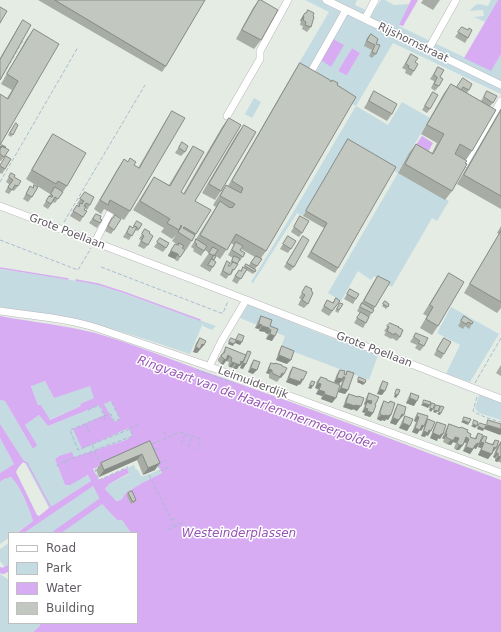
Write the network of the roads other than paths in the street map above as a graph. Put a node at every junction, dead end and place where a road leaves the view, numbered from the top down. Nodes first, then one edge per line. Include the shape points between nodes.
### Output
1 (288, 0) edge
2 (326, 0) edge
3 (375, 0) edge
4 (456, 0) edge
5 (346, 10) junction
6 (365, 19) junction
7 (428, 50) junction
8 (312, 70) edge
9 (501, 85) edge
10 (501, 101) edge
11 (227, 116) dead end
12 (453, 161) edge
13 (0, 206) edge
14 (110, 213) dead end
15 (94, 242) junction
16 (246, 300) junction
17 (0, 311) edge
18 (209, 367) junction
19 (501, 399) edge
20 (501, 473) edge

1 - 11 street via 260,51 260,58
2 - 5 street, Rijshornstraat
3 - 6 street
4 - 7 street
5 - 6 street, Rijshornstraat
5 - 8 street
6 - 7 street, Rijshornstraat
7 - 9 street, Rijshornstraat
10 - 12 street via 465,164 459,165
13 - 15 street, Grote Poellaan
14 - 15 street
15 - 16 street, Grote Poellaan
16 - 18 street
16 - 19 street, Grote Poellaan
17 - 18 street, Leimuiderdijk via 86,324
18 - 20 street, Leimuiderdijk

